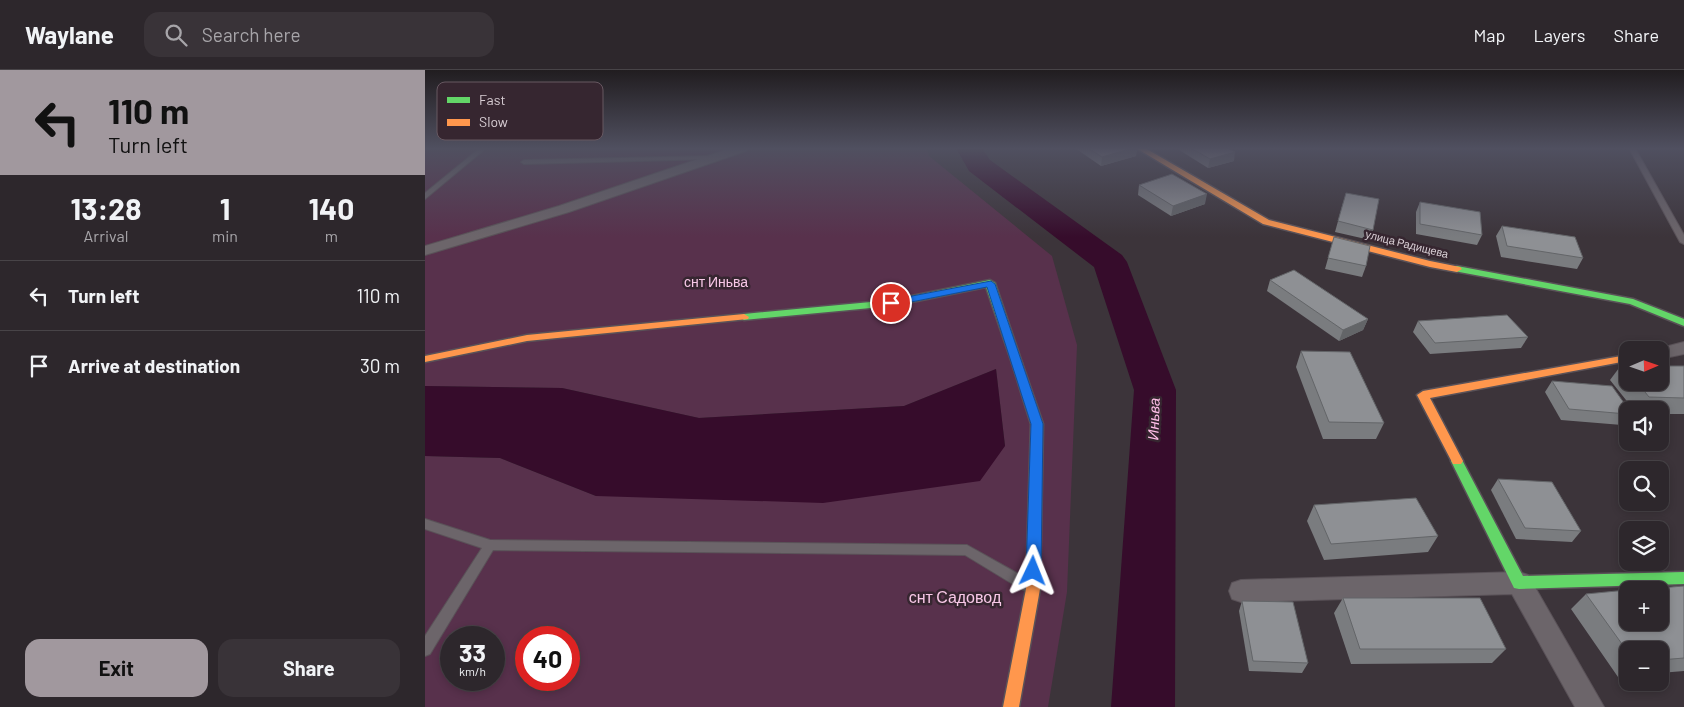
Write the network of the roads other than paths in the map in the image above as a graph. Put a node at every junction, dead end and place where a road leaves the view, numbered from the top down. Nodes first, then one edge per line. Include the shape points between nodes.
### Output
1 (448, 178) edge
2 (655, 178) edge
3 (1191, 178) edge
4 (1648, 178) edge
5 (425, 197) edge
6 (1684, 242) edge
7 (425, 251) edge
8 (1684, 322) edge
9 (1684, 348) edge
10 (1669, 350) edge
11 (425, 359) edge
12 (1619, 359) edge
13 (425, 524) edge
14 (490, 545) junction
15 (1684, 578) edge
16 (1519, 583) junction
17 (1033, 589) junction
18 (1241, 591) dead end
19 (425, 649) edge
20 (1011, 707) edge
21 (1590, 707) edge

1 - 5 lane
2 - 7 street via 564,210
3 - 8 street, улица Радищева via 1266,222 1430,264 1633,302
4 - 6 lane
9 - 10 street
11 - 17 street via 527,338 891,303 991,284 1037,424
12 - 16 street via 1423,395
13 - 14 lane
14 - 17 lane via 967,550
14 - 19 lane
15 - 16 street
16 - 18 street
16 - 21 street
17 - 20 street

